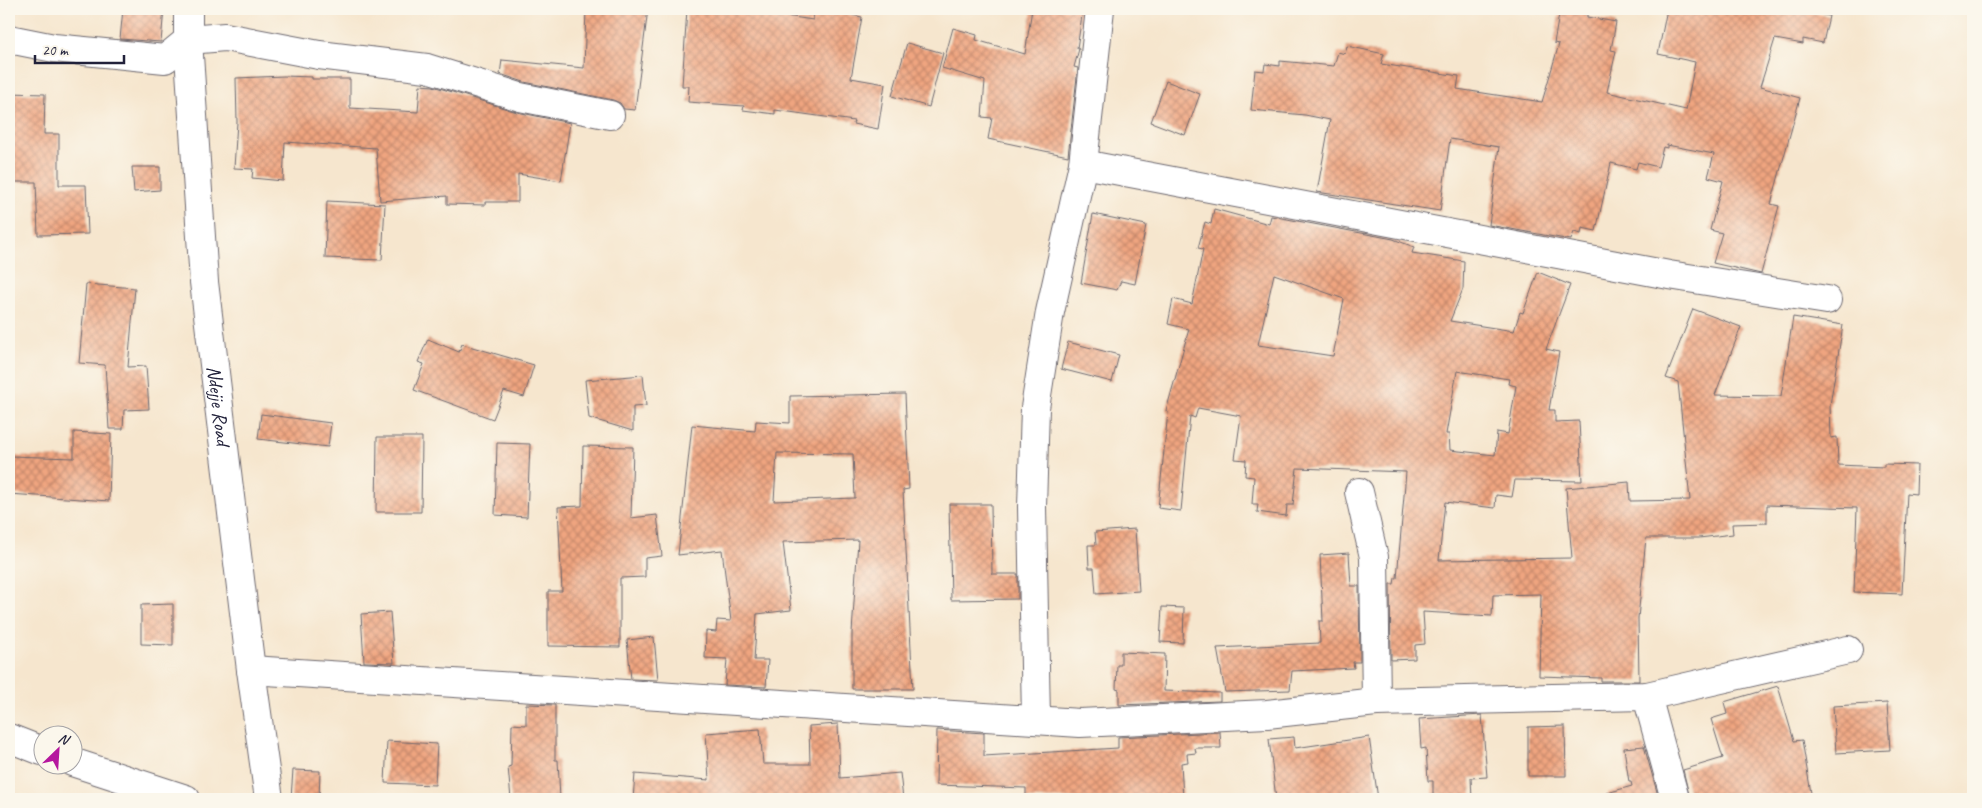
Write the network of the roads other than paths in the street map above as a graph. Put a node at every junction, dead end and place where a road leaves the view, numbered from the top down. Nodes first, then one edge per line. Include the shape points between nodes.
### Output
1 (188, 9) edge
2 (1100, 9) edge
3 (9, 39) edge
4 (188, 40) junction
5 (610, 115) dead end
6 (1083, 164) junction
7 (1827, 300) dead end
8 (1359, 492) dead end
9 (1848, 650) dead end
10 (251, 670) junction
11 (1647, 696) junction
12 (1376, 702) junction
13 (1036, 720) junction
14 (9, 738) edge
15 (32, 747) edge
16 (82, 765) edge
17 (186, 799) edge
18 (269, 799) edge
19 (1675, 799) edge

1 - 4 street, Ndejje Road
2 - 6 street
3 - 4 street via 54,48 165,59
4 - 5 street via 225,36 319,55 427,68 520,98
4 - 10 street, Ndejje Road via 204,282
6 - 7 street via 1669,275
6 - 13 street via 1050,312 1035,408 1032,507
8 - 12 street via 1374,557
9 - 11 street
10 - 13 street
10 - 18 street, Ndejje Road
11 - 12 street
11 - 19 street
12 - 13 street via 1267,714 1080,723
14 - 15 street
16 - 17 street

